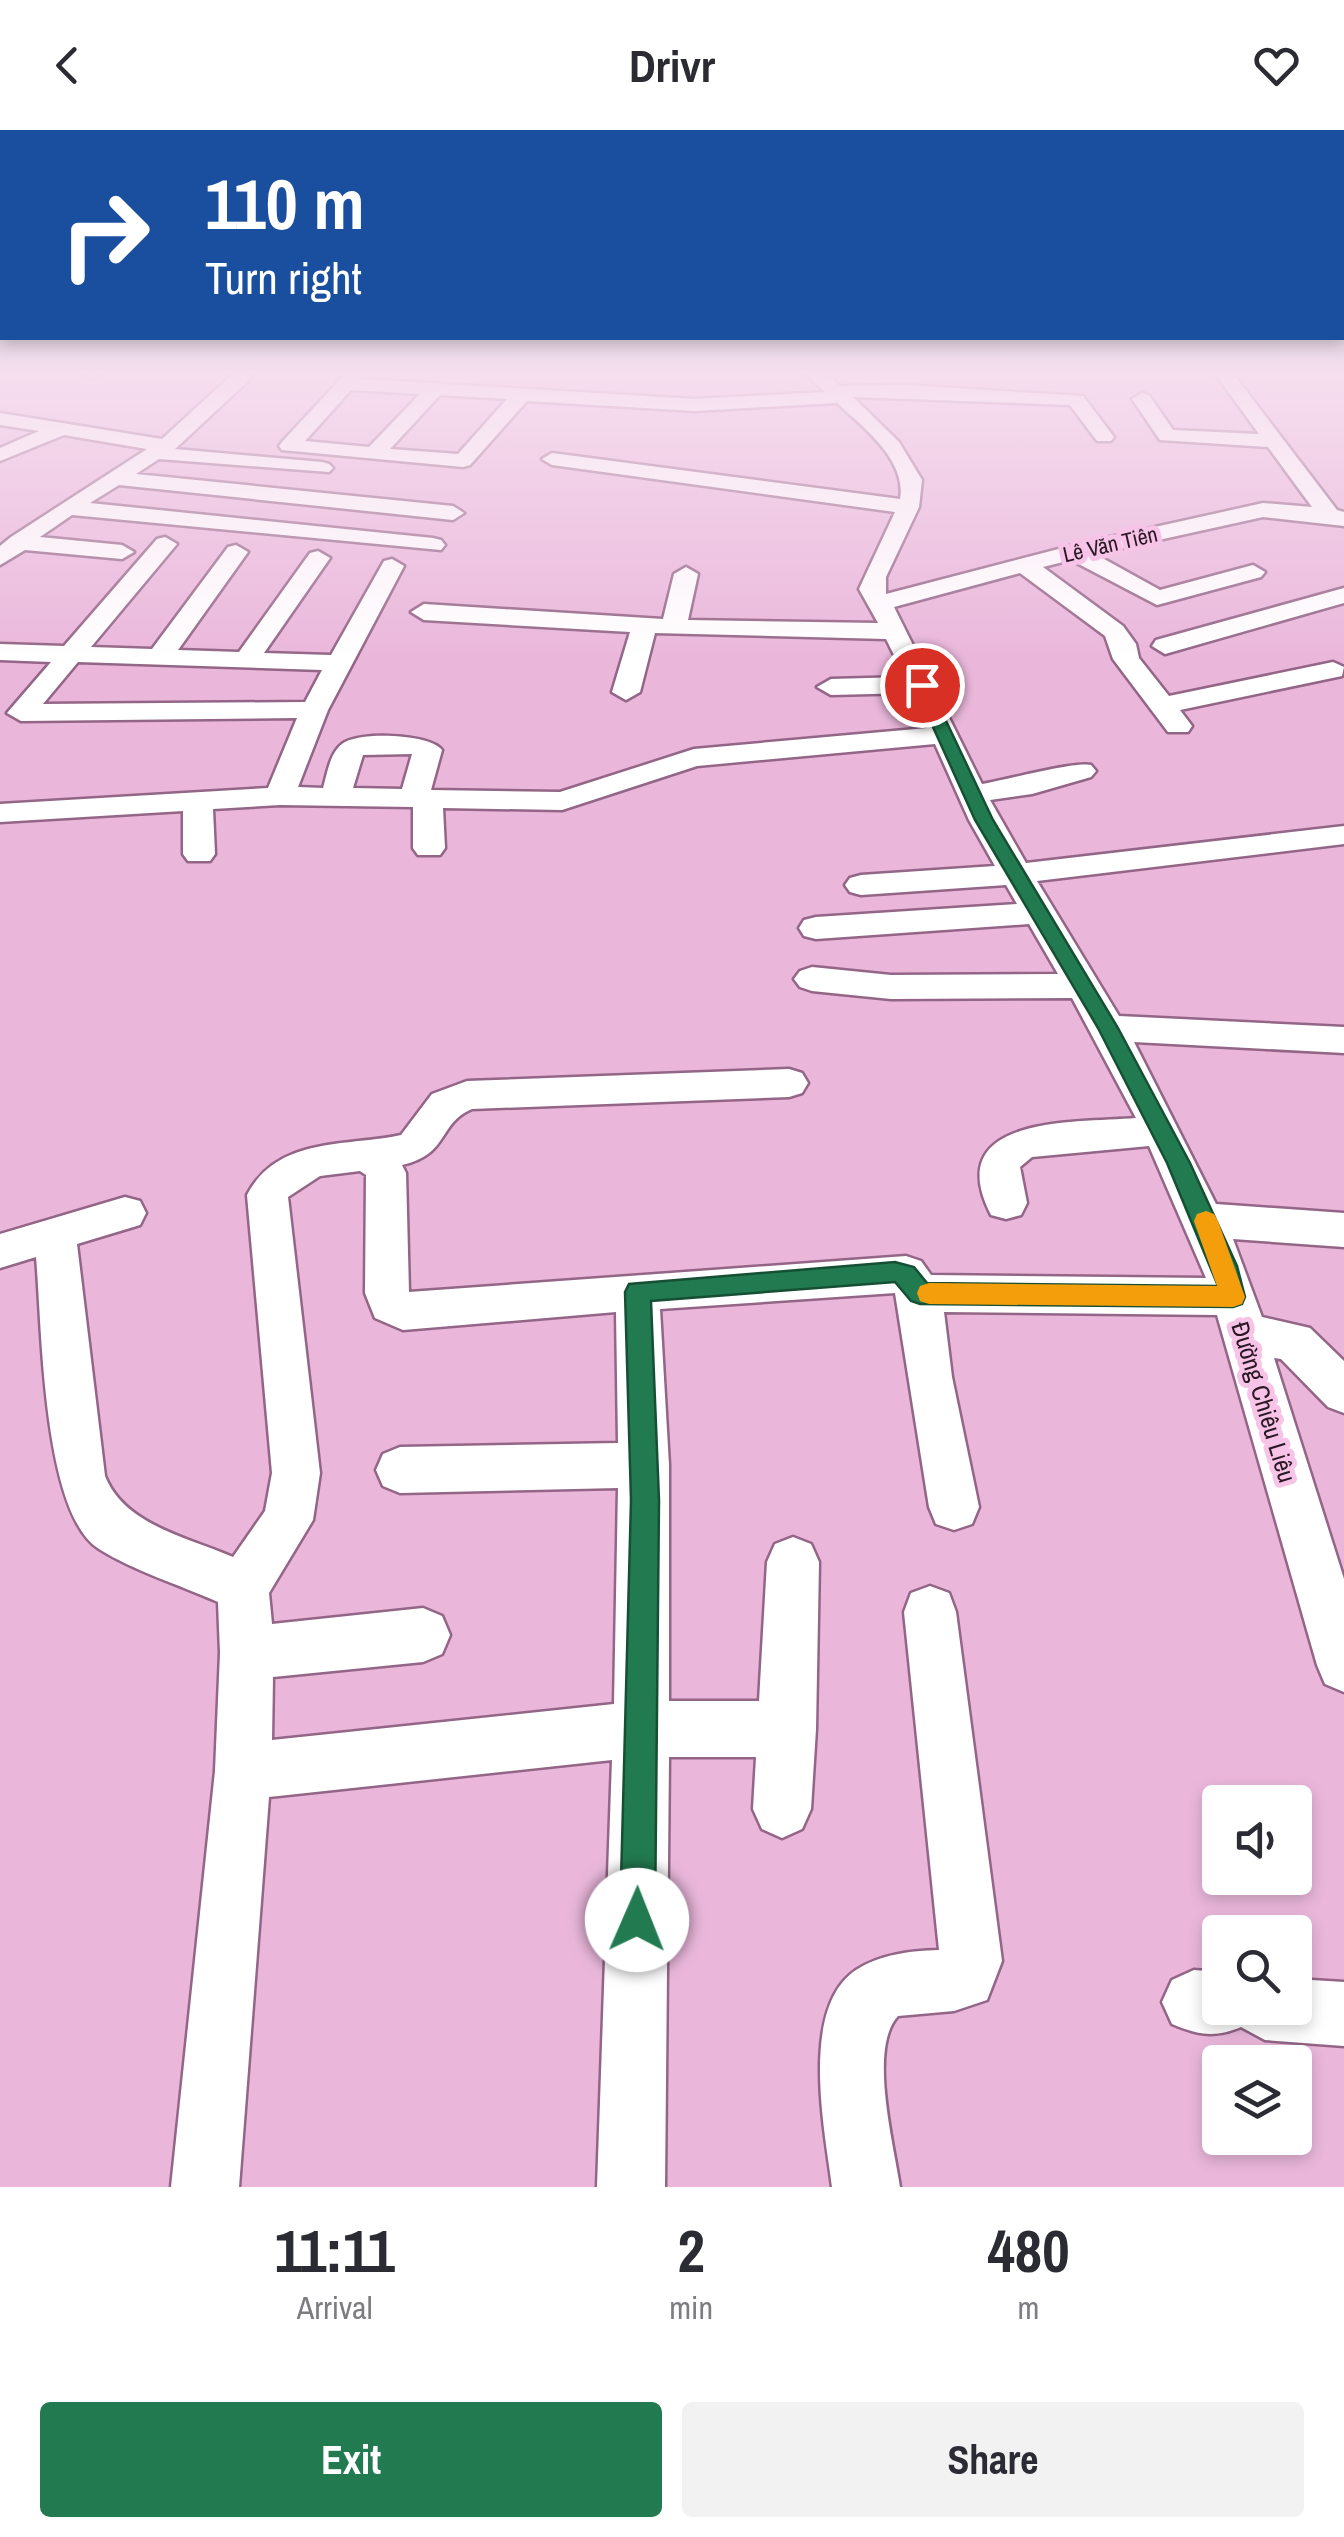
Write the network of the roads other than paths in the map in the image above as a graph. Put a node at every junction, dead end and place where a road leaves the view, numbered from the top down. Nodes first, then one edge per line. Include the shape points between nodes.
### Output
1 (133, 467) edge
2 (325, 467) edge
3 (619, 467) edge
4 (905, 467) edge
5 (1293, 467) edge
6 (115, 478) junction
7 (479, 483) dead end
8 (907, 506) junction
9 (70, 508) junction
10 (453, 513) dead end
11 (1339, 517) edge
12 (16, 531) junction
13 (165, 544) dead end
14 (433, 546) dead end
15 (122, 552) dead end
16 (236, 552) dead end
17 (1074, 552) junction
18 (0, 558) edge
19 (318, 558) dead end
20 (1024, 565) junction
21 (392, 566) dead end
22 (1254, 572) dead end
23 (686, 574) dead end
24 (1344, 594) edge
25 (424, 612) dead end
26 (887, 617) junction
27 (644, 626) junction
28 (674, 627) junction
29 (1166, 646) dead end
30 (0, 652) edge
31 (69, 656) junction
32 (160, 656) junction
33 (246, 660) junction
34 (339, 663) junction
35 (1333, 670) dead end
36 (922, 685) junction
37 (831, 687) dead end
38 (626, 692) dead end
39 (314, 710) junction
40 (945, 735) junction
41 (1081, 772) dead end
42 (972, 794) junction
43 (280, 796) junction
44 (334, 797) junction
45 (421, 798) junction
46 (198, 800) junction
47 (0, 813) edge
48 (1344, 835) edge
49 (429, 848) dead end
50 (199, 854) dead end
51 (1016, 874) junction
52 (861, 886) dead end
53 (1040, 913) junction
54 (816, 928) dead end
55 (812, 980) dead end
56 (1084, 986) junction
57 (1108, 1028) junction
58 (1344, 1040) edge
59 (789, 1082) dead end
60 (1162, 1130) junction
61 (374, 1156) junction
62 (1006, 1203) dead end
63 (125, 1213) dead end
64 (1206, 1220) junction
65 (1344, 1230) edge
66 (55, 1234) junction
67 (0, 1252) edge
68 (638, 1292) junction
69 (920, 1293) junction
70 (1238, 1315) junction
71 (1344, 1392) edge
72 (645, 1465) junction
73 (400, 1470) dead end
74 (954, 1506) dead end
75 (793, 1562) dead end
76 (243, 1587) junction
77 (930, 1612) dead end
78 (424, 1635) dead end
79 (247, 1653) junction
80 (1344, 1666) edge
81 (642, 1729) junction
82 (788, 1729) junction
83 (244, 1771) junction
84 (782, 1809) dead end
85 (1312, 2012) edge
86 (1344, 2014) edge
87 (205, 2187) edge
88 (631, 2187) edge
89 (866, 2187) edge

1 - 6 street
2 - 7 street
3 - 8 street
4 - 8 street via 914,482
5 - 11 street
6 - 9 street
6 - 10 street
8 - 26 street via 871,589
9 - 12 street
9 - 14 street
11 - 17 street, Lê Văn Tiên via 1263,510
12 - 15 street
12 - 18 street
13 - 31 street
16 - 32 street
17 - 20 street, Lê Văn Tiên
17 - 22 street via 1157,598
19 - 33 street
20 - 26 street, Lê Văn Tiên
20 - 35 street via 1114,630 1126,658 1171,716
21 - 34 street
23 - 28 street
24 - 29 street
25 - 27 street, Lê Văn Tiên
26 - 28 street, Lê Văn Tiên
26 - 36 street, Đường Chiêu Liêu
27 - 28 street, Lê Văn Tiên
27 - 38 street
30 - 31 street
31 - 32 street
31 - 39 street via 21,713
32 - 33 street
33 - 34 street
34 - 39 street
36 - 37 street
36 - 40 street, Đường Chiêu Liêu
39 - 43 street
40 - 42 street, Đường Chiêu Liêu
40 - 45 street via 694,758 562,801
41 - 42 street
42 - 51 street, Đường Chiêu Liêu
43 - 44 street
43 - 46 street
44 - 45 street
44 - 45 street via 355,747 412,744 428,750
45 - 49 street
46 - 47 street
46 - 50 street
48 - 51 street
51 - 52 street
51 - 53 street, Đường Chiêu Liêu
53 - 54 street
53 - 56 street, Đường Chiêu Liêu
55 - 56 street
56 - 57 street, Đường Chiêu Liêu
57 - 58 street
57 - 60 street, Đường Chiêu Liêu
59 - 61 street via 468,1095 446,1104 414,1147
60 - 62 street via 1024,1143 1006,1152 999,1165
60 - 64 street, Đường Chiêu Liêu
61 - 68 street via 386,1173 391,1305 403,1311
61 - 76 street via 285,1172 267,1195 296,1473 288,1520
63 - 66 street
64 - 65 street
64 - 70 street, Đường Chiêu Liêu
66 - 67 street
66 - 76 street via 82,1476 93,1509 114,1532
68 - 69 street via 895,1272 906,1274
68 - 72 street
69 - 70 street
69 - 74 street via 928,1377
70 - 71 street via 1294,1342
70 - 80 street, Đường Chiêu Liêu
72 - 73 street
72 - 81 street
75 - 82 street
76 - 79 street
77 - 89 street via 971,1961 964,1978 905,1982 873,1994 859,2016 851,2048
78 - 79 street
79 - 83 street
81 - 82 street
81 - 83 street
81 - 88 street
82 - 84 street
83 - 87 street
85 - 86 street

